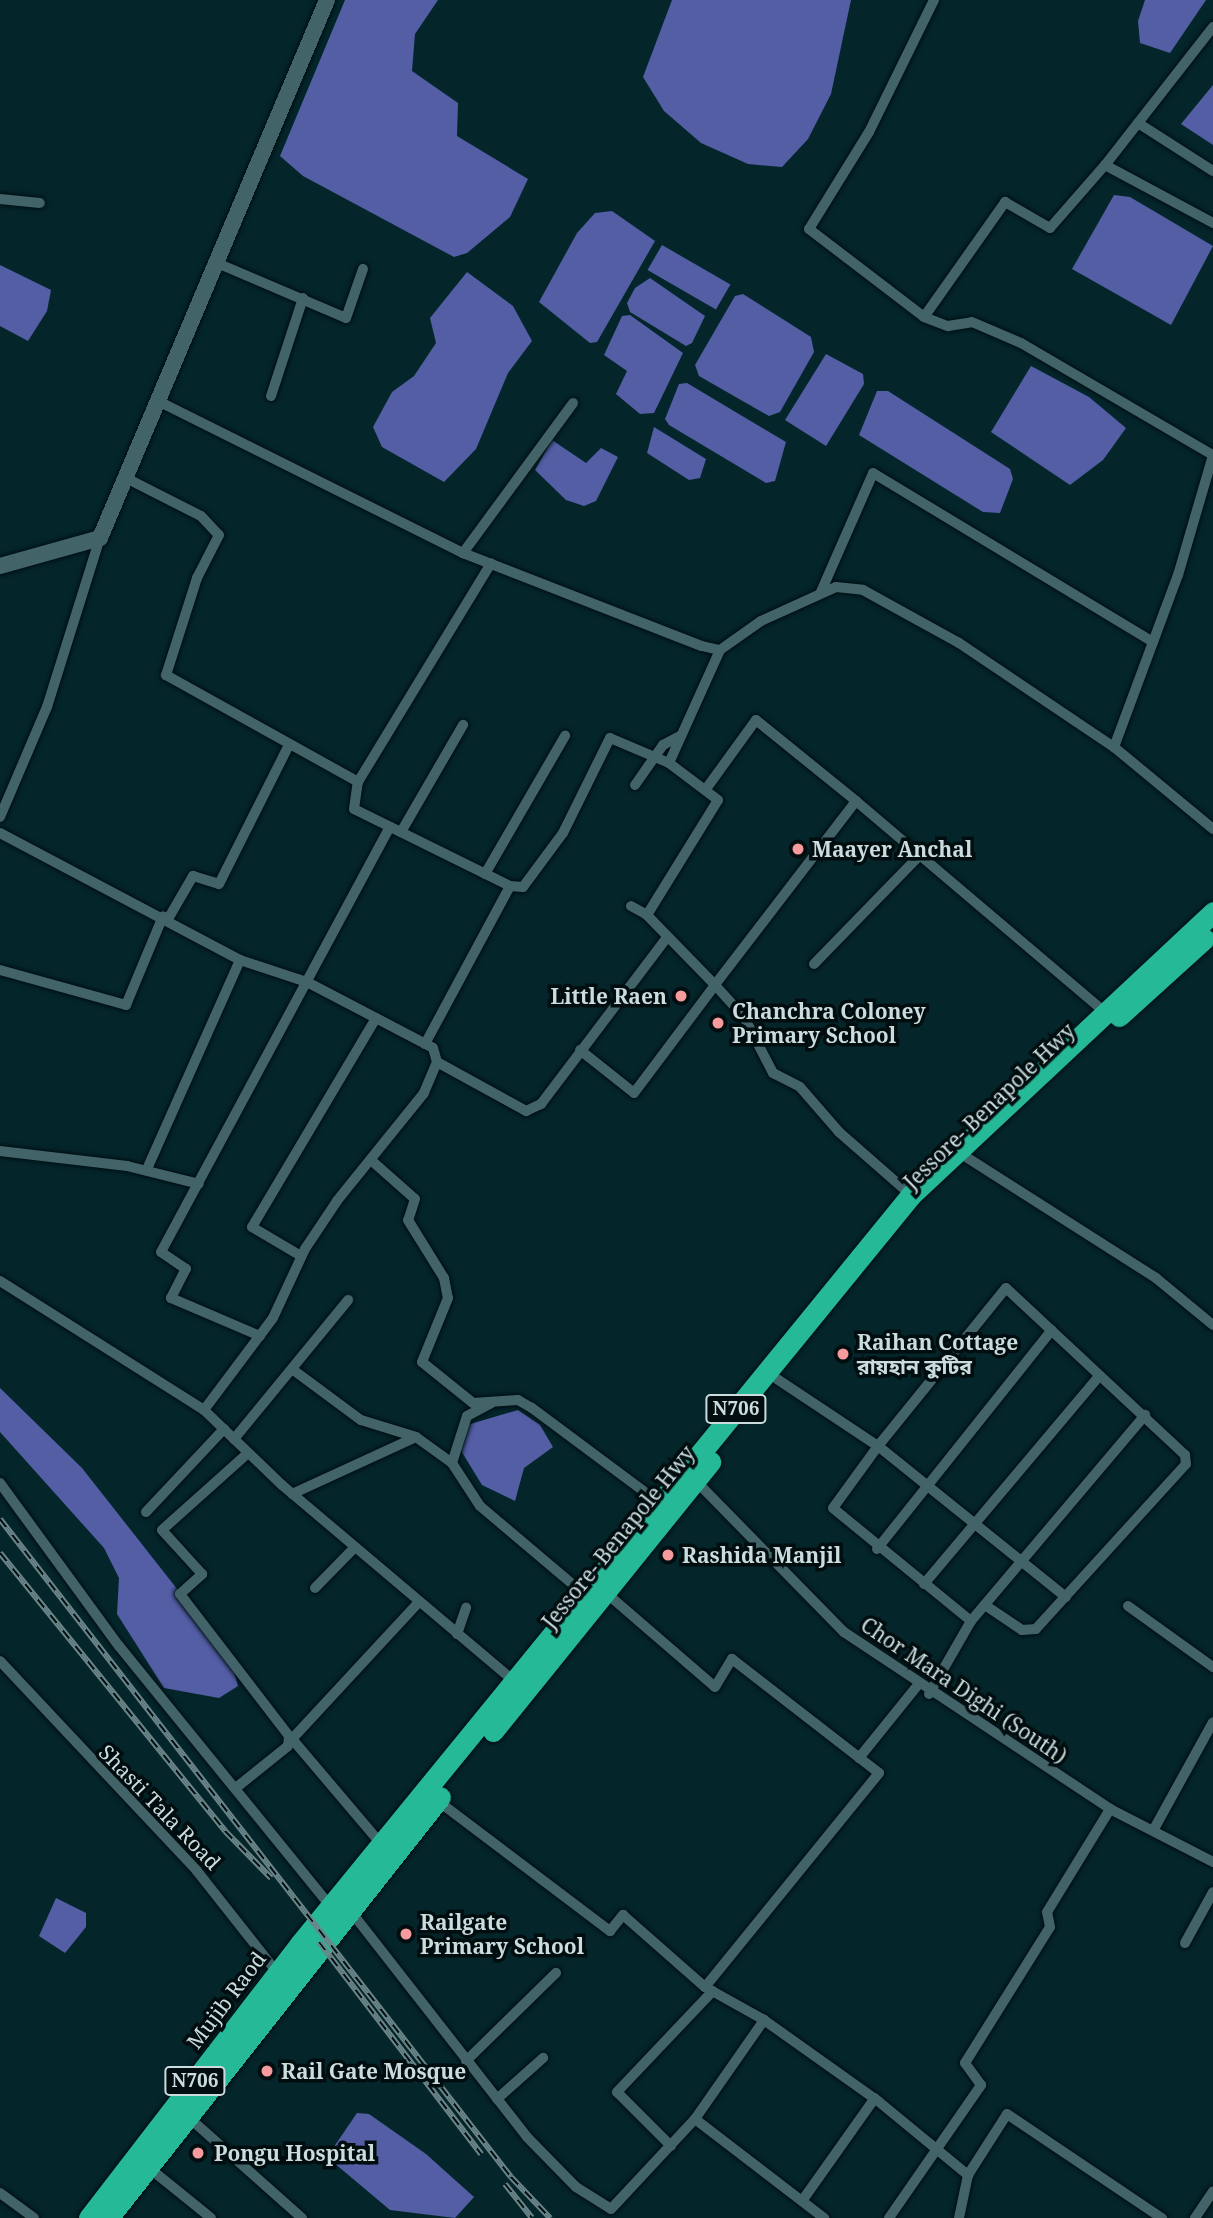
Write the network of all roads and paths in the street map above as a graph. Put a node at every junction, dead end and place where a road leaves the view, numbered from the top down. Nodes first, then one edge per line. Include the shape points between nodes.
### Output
1 (327, 0) edge
2 (934, 0) edge
3 (1213, 27) edge
4 (1138, 124) junction
5 (1105, 165) junction
6 (1213, 171) edge
7 (0, 200) edge
8 (40, 203) dead end
9 (1213, 223) edge
10 (217, 263) junction
11 (363, 269) dead end
12 (303, 298) junction
13 (924, 317) junction
14 (271, 396) dead end
15 (160, 402) junction
16 (573, 403) dead end
17 (1213, 455) edge
18 (126, 478) junction
19 (100, 538) junction
20 (463, 552) junction
21 (491, 563) junction
22 (0, 566) edge
23 (820, 594) junction
24 (1153, 642) junction
25 (720, 650) junction
26 (463, 725) dead end
27 (682, 735) junction
28 (565, 736) dead end
29 (289, 745) junction
30 (1114, 747) junction
31 (669, 763) junction
32 (358, 782) junction
33 (635, 785) dead end
34 (706, 789) junction
35 (856, 801) junction
36 (0, 817) edge
37 (390, 827) junction
38 (1213, 829) edge
39 (401, 832) junction
40 (0, 833) edge
41 (920, 855) junction
42 (485, 874) junction
43 (510, 886) junction
44 (631, 906) dead end
45 (1213, 912) edge
46 (647, 915) junction
47 (166, 917) junction
48 (1213, 930) edge
49 (665, 940) junction
50 (240, 960) junction
51 (814, 964) dead end
52 (0, 970) edge
53 (307, 982) junction
54 (715, 985) junction
55 (1104, 1011) junction
56 (376, 1018) junction
57 (425, 1044) junction
58 (580, 1050) junction
59 (437, 1062) junction
60 (0, 1151) edge
61 (966, 1157) junction
62 (372, 1161) junction
63 (147, 1169) junction
64 (199, 1184) junction
65 (911, 1195) junction
66 (301, 1256) junction
67 (0, 1281) edge
68 (348, 1300) dead end
69 (1213, 1325) edge
70 (1052, 1330) junction
71 (260, 1336) junction
72 (292, 1369) junction
73 (1098, 1376) junction
74 (778, 1379) junction
75 (492, 1402) junction
76 (204, 1410) junction
77 (1145, 1415) junction
78 (224, 1429) junction
79 (416, 1437) junction
80 (234, 1439) junction
81 (878, 1446) junction
82 (248, 1452) junction
83 (452, 1463) junction
84 (695, 1480) junction
85 (0, 1483) edge
86 (928, 1485) junction
87 (292, 1494) junction
88 (658, 1502) junction
89 (146, 1512) dead end
90 (973, 1523) junction
91 (355, 1547) junction
92 (877, 1549) junction
93 (1023, 1562) junction
94 (924, 1584) junction
95 (315, 1588) dead end
96 (594, 1593) junction
97 (1066, 1597) junction
98 (419, 1602) junction
99 (985, 1605) junction
100 (1128, 1606) dead end
101 (466, 1608) dead end
102 (971, 1621) junction
103 (457, 1634) junction
104 (0, 1661) edge
105 (1213, 1667) edge
106 (519, 1686) junction
107 (917, 1686) junction
108 (929, 1694) junction
109 (1213, 1722) edge
110 (859, 1758) junction
111 (237, 1787) junction
112 (432, 1796) junction
113 (1110, 1809) junction
114 (1154, 1829) junction
115 (387, 1850) junction
116 (1213, 1862) edge
117 (1213, 1892) edge
118 (340, 1908) junction
119 (1185, 1943) dead end
120 (300, 1944) joint
121 (556, 1973) dead end
122 (282, 1979) junction
123 (709, 1989) junction
124 (764, 2020) junction
125 (543, 2057) dead end
126 (466, 2062) junction
127 (875, 2098) junction
128 (497, 2099) junction
129 (182, 2111) junction
130 (695, 2119) junction
131 (671, 2146) junction
132 (937, 2150) junction
133 (148, 2167) junction
134 (968, 2175) junction
135 (1213, 2191) edge
136 (0, 2193) edge
137 (802, 2201) junction
138 (34, 2218) edge
139 (89, 2218) edge
140 (108, 2218) edge
141 (211, 2218) edge
142 (302, 2218) edge
143 (824, 2218) edge
144 (889, 2218) edge
145 (959, 2218) edge
146 (1162, 2218) edge
147 (1195, 2218) edge

1 - 10 street
2 - 13 street via 869,132 809,229
3 - 4 street
4 - 5 street
4 - 6 street
5 - 9 street
5 - 13 street via 1050,228 1005,202
7 - 8 street
10 - 12 street
10 - 15 street
11 - 12 street via 346,318
12 - 14 street
13 - 17 street via 948,326 972,322 1021,343
15 - 18 street
15 - 20 street
16 - 20 street
17 - 24 street
18 - 19 street
18 - 29 street via 201,516 219,535 197,578 166,675
19 - 22 street
19 - 36 street via 47,707
20 - 21 street
21 - 25 street
21 - 32 street
23 - 24 street via 873,473
23 - 25 street via 761,621
23 - 30 street via 836,587 863,590 959,643
24 - 30 street
25 - 27 street
26 - 39 street
27 - 31 street
27 - 33 street via 663,745
28 - 42 street
29 - 32 street
29 - 47 street via 219,884 193,876
30 - 38 street
31 - 34 street
31 - 43 street via 610,738 563,832 523,887
32 - 37 street via 354,809
34 - 35 street via 756,720
34 - 46 street via 718,800
35 - 41 street
35 - 54 street
37 - 39 street
37 - 53 street
39 - 42 street
40 - 47 street
41 - 51 street
41 - 55 street
42 - 43 street
43 - 57 street
44 - 46 street
45 - 55 highway, Jessore- Benapole Hwy / N706
46 - 49 street
47 - 50 street
47 - 52 street via 126,1005
48 - 61 highway, Jessore- Benapole Hwy / N706
49 - 54 street
49 - 58 street
50 - 53 street
50 - 63 street
53 - 56 street
53 - 64 street
54 - 58 street via 634,1093
54 - 65 street via 744,1017 773,1073 800,1087 839,1132
55 - 65 highway, Jessore- Benapole Hwy / N706
56 - 57 street
56 - 66 street via 252,1227
57 - 59 street
58 - 59 street via 541,1104 526,1111
59 - 62 street via 424,1093
60 - 63 street
61 - 69 street via 1156,1278
61 - 74 highway, Jessore- Benapole Hwy / N706
62 - 66 street
62 - 75 street via 415,1199 408,1220 444,1278 448,1298 422,1362 456,1394 473,1403
63 - 64 street
64 - 71 street via 161,1252 186,1269 171,1298
65 - 88 highway, Jessore- Benapole Hwy / N706
66 - 71 street
67 - 76 street
68 - 72 street
70 - 73 street
70 - 81 street via 1006,1289
70 - 86 street
71 - 76 street
72 - 79 street via 361,1420
72 - 80 street
73 - 77 street
73 - 90 street
74 - 81 street
74 - 84 highway, Jessore- Benapole Hwy / N706
75 - 83 street via 467,1416
75 - 88 street via 519,1400
76 - 78 street
77 - 93 street
77 - 97 street via 1188,1460
78 - 80 street
78 - 89 street
79 - 83 street
79 - 87 street
80 - 82 street
81 - 86 street
81 - 92 street via 833,1508
82 - 87 street
82 - 111 street via 162,1530 202,1574 180,1594 289,1736 288,1746
83 - 96 street via 480,1506
84 - 96 highway, Jessore- Benapole Hwy / N706
84 - 107 street, Chor Mara Dighi (South) via 844,1632
85 - 111 street via 118,1646
86 - 90 street
86 - 92 street
87 - 91 street
88 - 96 highway, Jessore- Benapole Hwy / N706
90 - 93 street
90 - 94 street
91 - 95 street
91 - 98 street
92 - 94 street
93 - 97 street
93 - 99 street
94 - 102 street
96 - 106 highway, Jessore- Benapole Hwy / N706
96 - 110 street via 715,1687 732,1660
97 - 99 street via 1030,1632
98 - 103 street
98 - 115 street via 292,1739
99 - 102 street
100 - 105 street
101 - 103 street
102 - 108 street
103 - 106 street
104 - 122 street, Shasti Tala Road via 197,1871
106 - 112 highway, Jessore- Benapole Hwy / N706
107 - 108 street, Chor Mara Dighi (South)
107 - 110 street
108 - 113 street, Chor Mara Dighi (South)
109 - 114 street
110 - 123 street via 879,1773
111 - 118 street
112 - 115 highway, Jessore- Benapole Hwy / N706
112 - 123 street via 610,1931 623,1915
113 - 114 street, Chor Mara Dighi (South)
113 - 132 street via 1047,1912 1051,1927 965,2063 981,2085
114 - 116 street, Chor Mara Dighi (South)
115 - 118 highway, Jessore- Benapole Hwy / N706
117 - 119 street
118 - 120 highway, Jessore- Benapole Hwy / N706
118 - 122 highway, Jessore- Benapole Hwy / N706
118 - 126 street
120 - 122 highway, Mujib Raod / N706
121 - 126 street
122 - 129 highway, Mujib Raod / N706
123 - 124 street
123 - 131 street via 617,2092
124 - 127 street
124 - 130 street
125 - 128 street
126 - 128 street
127 - 132 street
127 - 137 street
128 - 131 street via 576,2187 611,2209
129 - 133 highway, N706
129 - 139 highway, Mujib Raod / N706
129 - 142 street
130 - 131 street
130 - 137 street
132 - 134 street
132 - 144 street
133 - 140 highway, N706
133 - 141 street
134 - 145 street
134 - 146 street via 1007,2114
135 - 147 street
136 - 138 street
137 - 143 street

